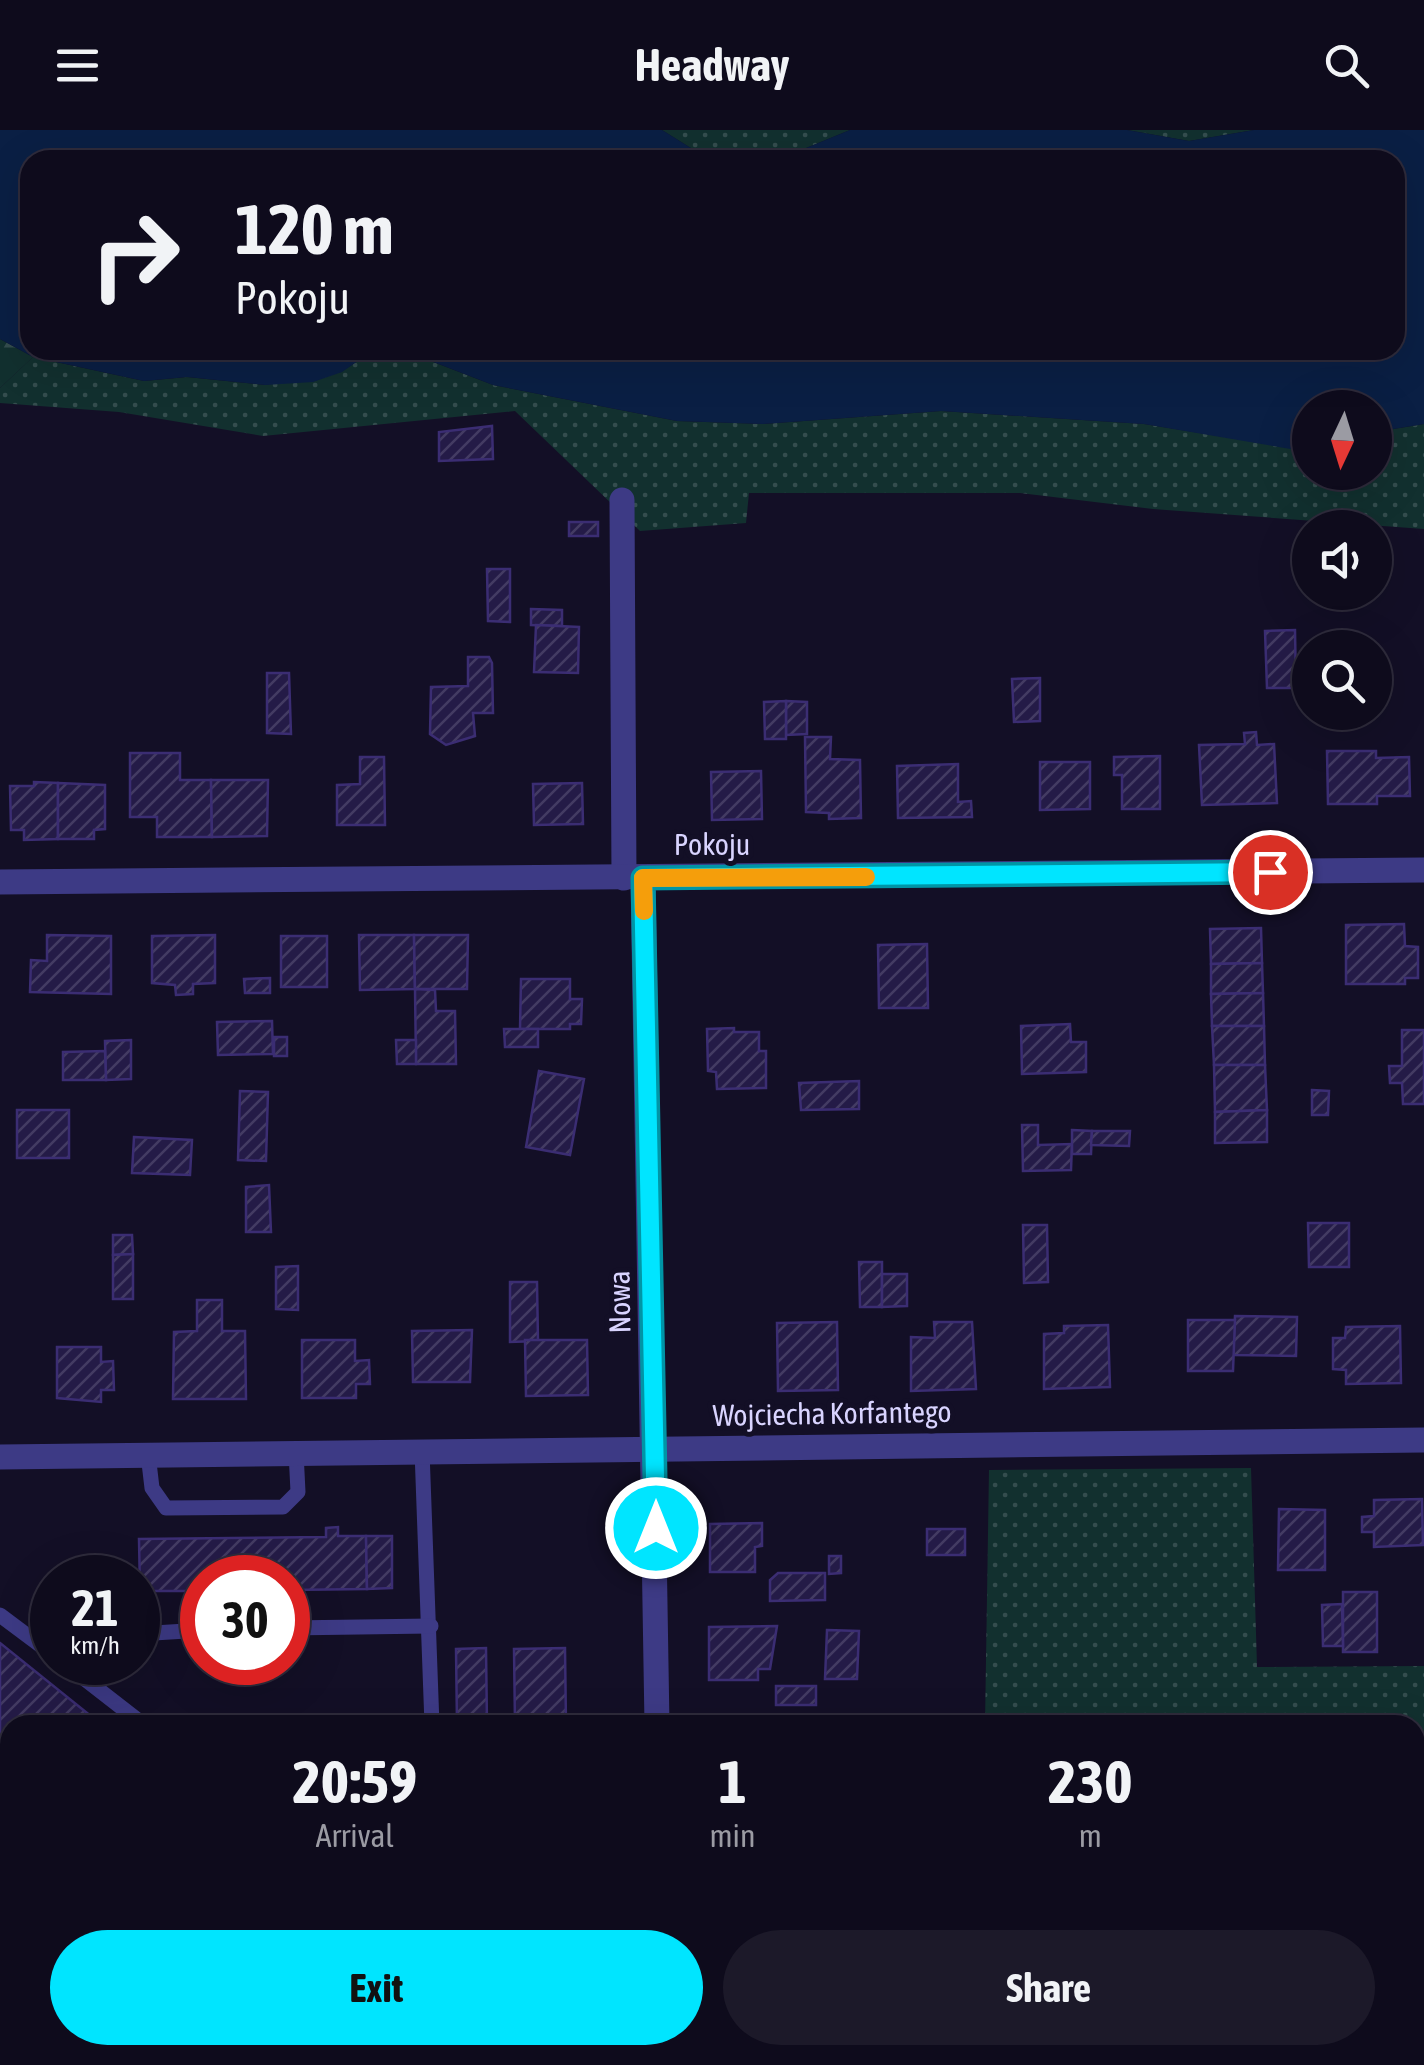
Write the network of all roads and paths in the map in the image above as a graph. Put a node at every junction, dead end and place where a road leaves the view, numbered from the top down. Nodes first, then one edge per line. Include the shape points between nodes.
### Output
1 (622, 500) dead end
2 (1424, 870) edge
3 (634, 878) junction
4 (0, 882) edge
5 (1424, 1440) edge
6 (656, 1449) junction
7 (422, 1451) junction
8 (296, 1452) junction
9 (148, 1454) junction
10 (0, 1456) edge
11 (0, 1614) edge
12 (431, 1626) junction
13 (310, 1628) edge
14 (30, 1637) edge
15 (92, 1685) edge
16 (131, 1715) edge
17 (432, 1715) edge
18 (657, 1715) edge

1 - 3 street, Nowa
2 - 3 street, Pokoju
3 - 4 street, Pokoju
3 - 6 street, Nowa
5 - 6 street, Wojciecha Korfantego
6 - 7 street, Wojciecha Korfantego
6 - 18 street, Nowa
7 - 8 street, Wojciecha Korfantego
7 - 12 lane
8 - 9 street, Wojciecha Korfantego
8 - 9 lane via 298,1492 283,1508 166,1508 152,1488
9 - 10 street, Wojciecha Korfantego
11 - 14 lane
12 - 13 lane
12 - 17 lane
15 - 16 lane

